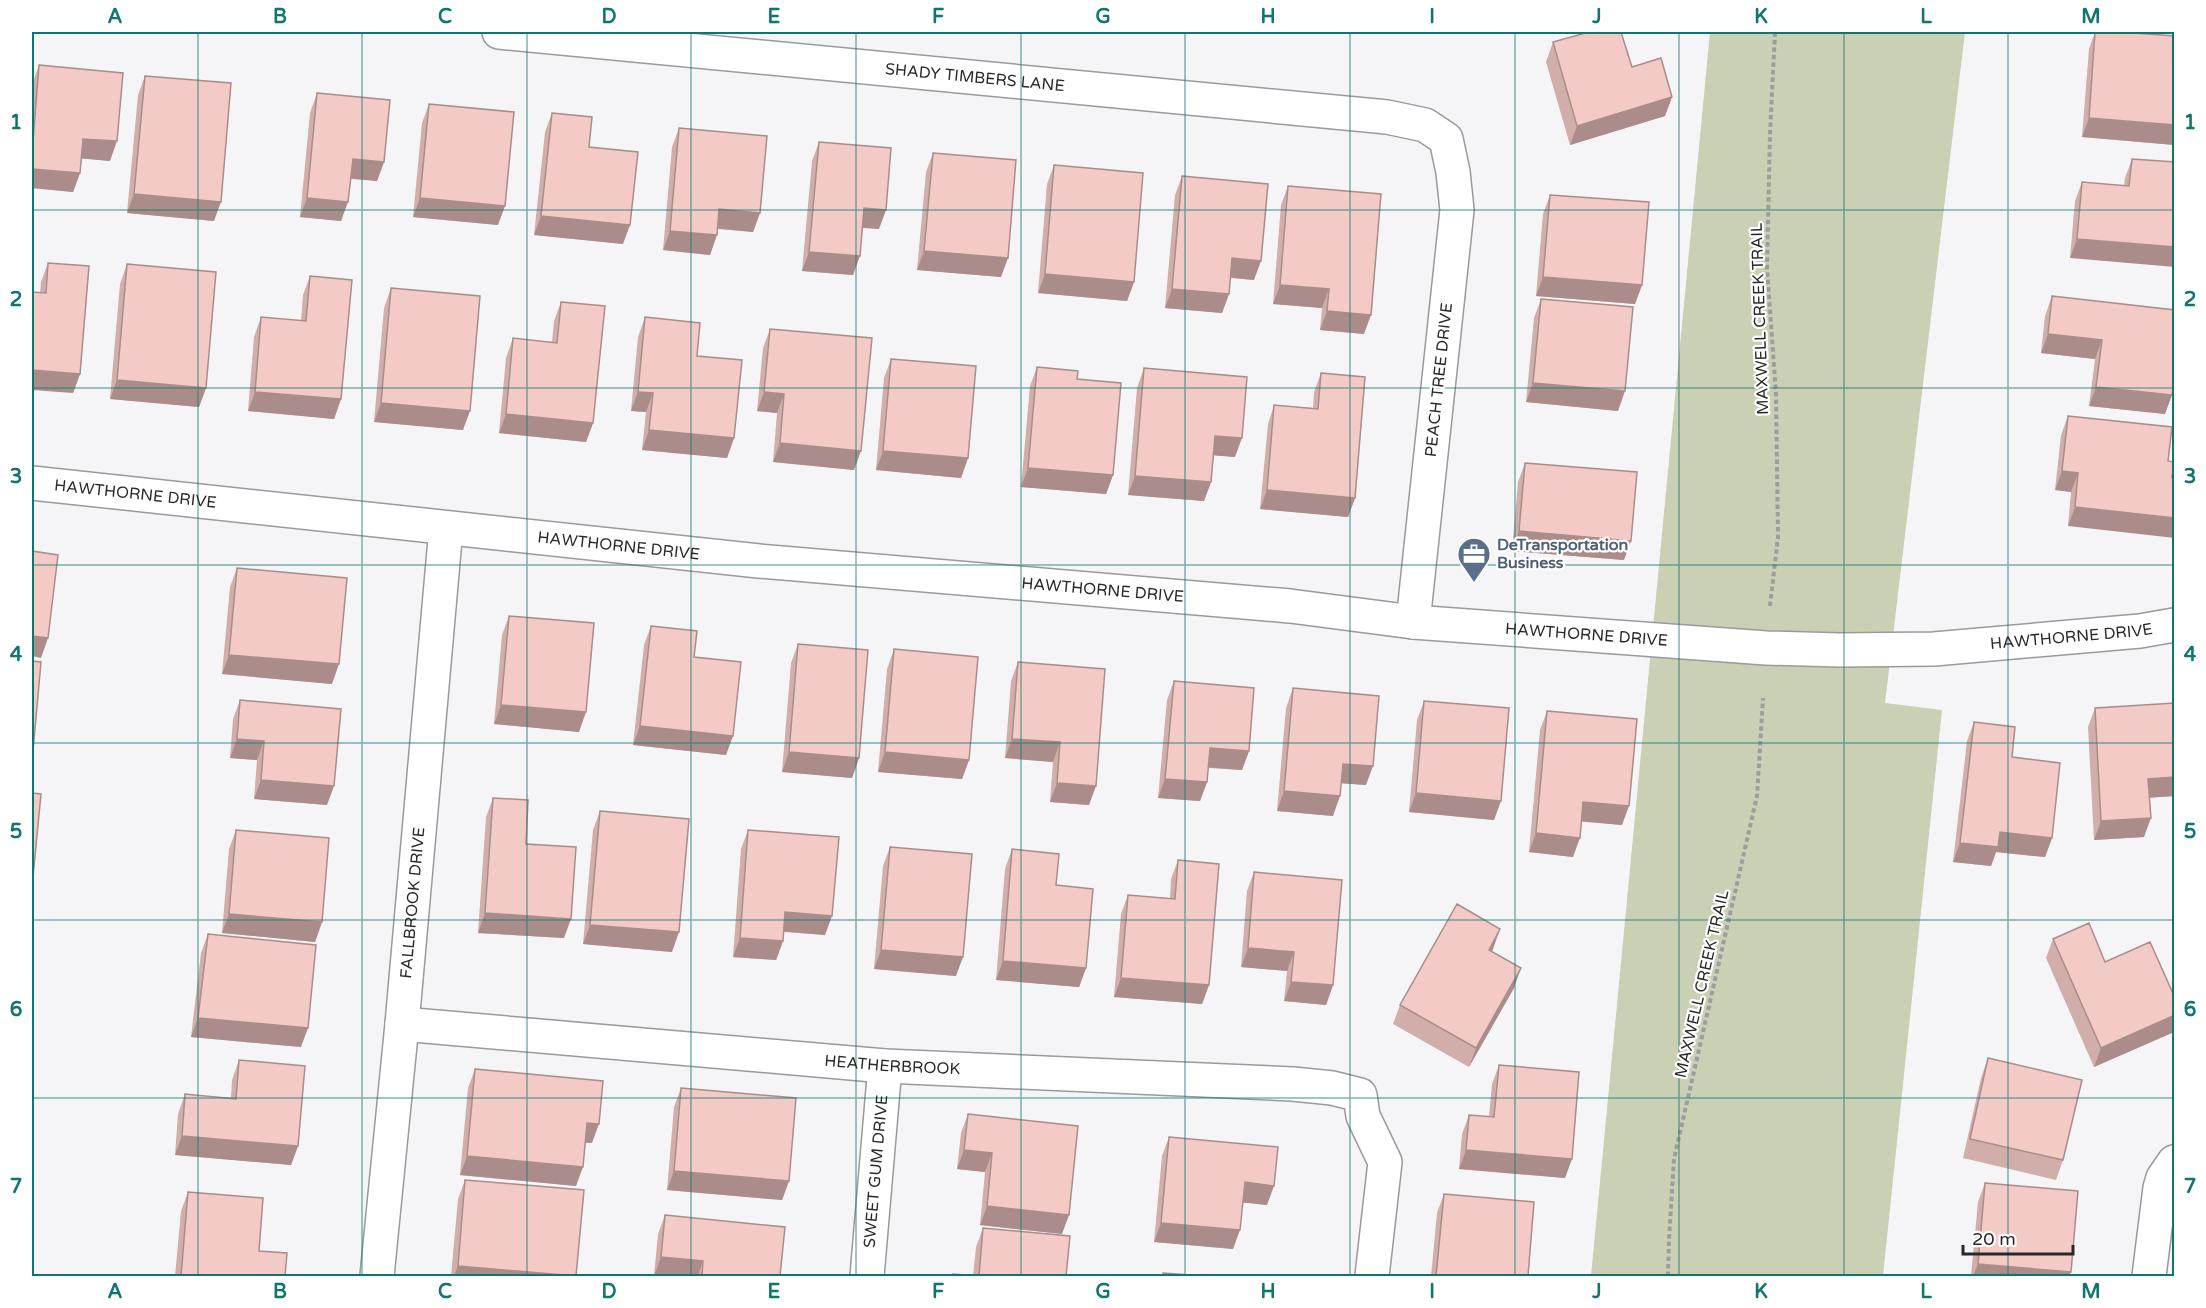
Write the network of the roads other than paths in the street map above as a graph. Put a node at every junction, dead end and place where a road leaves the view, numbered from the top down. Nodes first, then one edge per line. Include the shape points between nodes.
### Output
1 (499, 32) edge
2 (1446, 139) joint
3 (32, 483) edge
4 (446, 528) junction
5 (1413, 622) junction
6 (2175, 625) edge
7 (402, 1024) junction
8 (885, 1066) junction
9 (2175, 1162) edge
10 (377, 1276) edge
11 (867, 1276) edge
12 (1372, 1276) edge
13 (2149, 1276) edge

1 - 2 street, SHADY TIMBERS LANE via 1387,117 1425,125
2 - 5 street, PEACH TREE DRIVE via 1457,210
3 - 4 street, HAWTHORNE DRIVE
4 - 5 street, HAWTHORNE DRIVE via 759,561 1290,606
4 - 7 street, FALLBROOK DRIVE
5 - 6 street, HAWTHORNE DRIVE via 1840,650 1934,649
7 - 8 street, HEATHERBROOK
7 - 10 street, FALLBROOK DRIVE
8 - 11 street, SWEET GUM DRIVE
8 - 12 street, HEATHERBROOK via 1332,1088 1360,1095 1363,1116 1384,1162
9 - 13 street via 2160,1188

